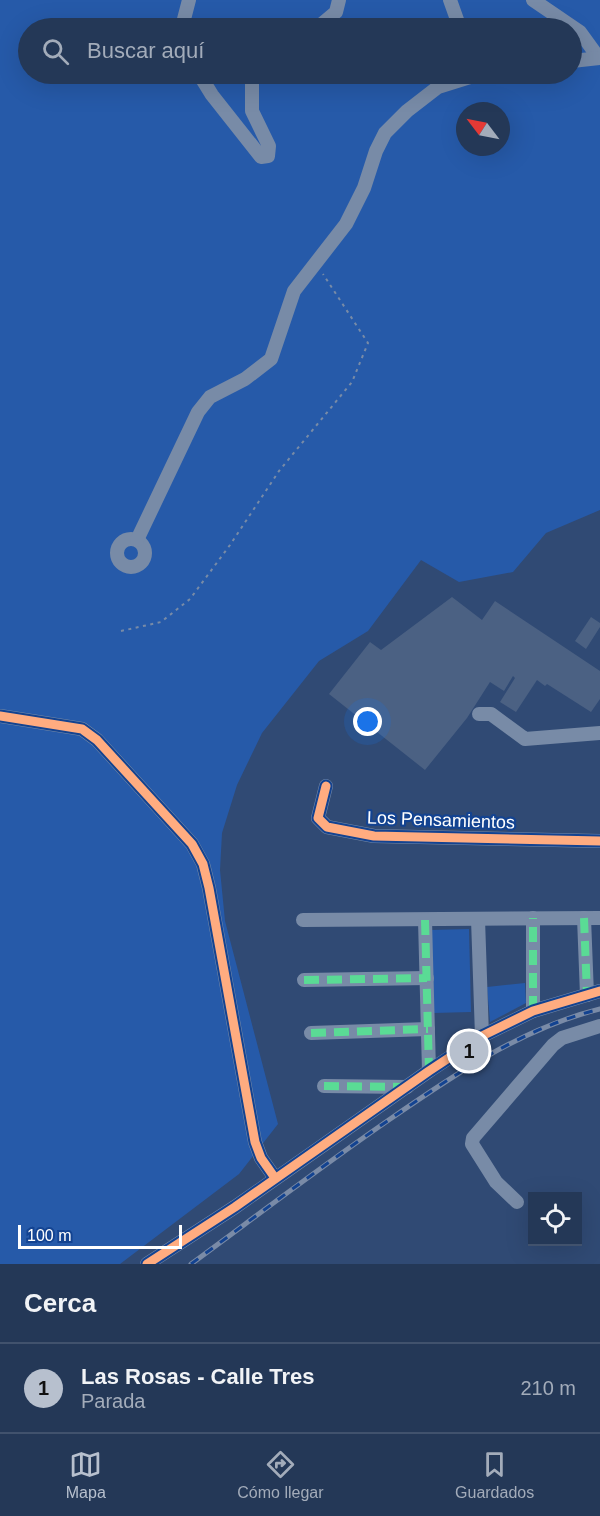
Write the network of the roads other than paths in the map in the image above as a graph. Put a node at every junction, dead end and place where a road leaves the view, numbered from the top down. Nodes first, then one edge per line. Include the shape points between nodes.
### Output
1 (189, 0) edge
2 (339, 0) edge
3 (450, 0) edge
4 (532, 0) edge
5 (184, 18) edge
6 (329, 18) edge
7 (456, 18) edge
8 (559, 18) edge
9 (582, 35) edge
10 (599, 58) edge
11 (582, 60) edge
12 (205, 84) edge
13 (252, 84) edge
14 (446, 84) edge
15 (136, 540) dead end
16 (479, 714) dead end
17 (0, 716) edge
18 (600, 733) edge
19 (326, 786) dead end
20 (600, 841) edge
21 (533, 918) junction
22 (584, 918) junction
23 (600, 918) edge
24 (478, 919) junction
25 (303, 920) dead end
26 (425, 920) junction
27 (426, 978) junction
28 (304, 980) dead end
29 (594, 993) edge
30 (533, 1011) junction
31 (600, 1026) edge
32 (428, 1029) junction
33 (310, 1033) dead end
34 (482, 1036) junction
35 (429, 1071) junction
36 (324, 1086) dead end
37 (407, 1087) junction
38 (275, 1178) junction
39 (517, 1202) dead end
40 (147, 1264) edge

1 - 5 street
2 - 6 street via 336,12
3 - 7 street
4 - 8 street
9 - 10 street
10 - 11 street
12 - 13 street via 261,157 268,156 269,146 252,111
14 - 15 street via 407,111 385,133 346,224 294,291 271,359 245,379 210,397 198,412
16 - 18 street via 490,714 525,739
17 - 38 street via 82,729 98,740 192,844 203,864 209,888 255,1142
19 - 20 street, Los Pensamientos via 318,819 327,826 374,836
21 - 22 street
21 - 24 street
21 - 30 street
22 - 23 street
22 - 29 street
24 - 26 street
24 - 34 street
25 - 26 street
26 - 27 street
27 - 28 street
27 - 32 street
29 - 30 street
30 - 34 street
31 - 39 street via 562,1038 553,1045 473,1138 472,1144 490,1174
32 - 33 street
32 - 35 street
34 - 35 street
35 - 37 street
36 - 37 street
37 - 38 street
38 - 40 street

